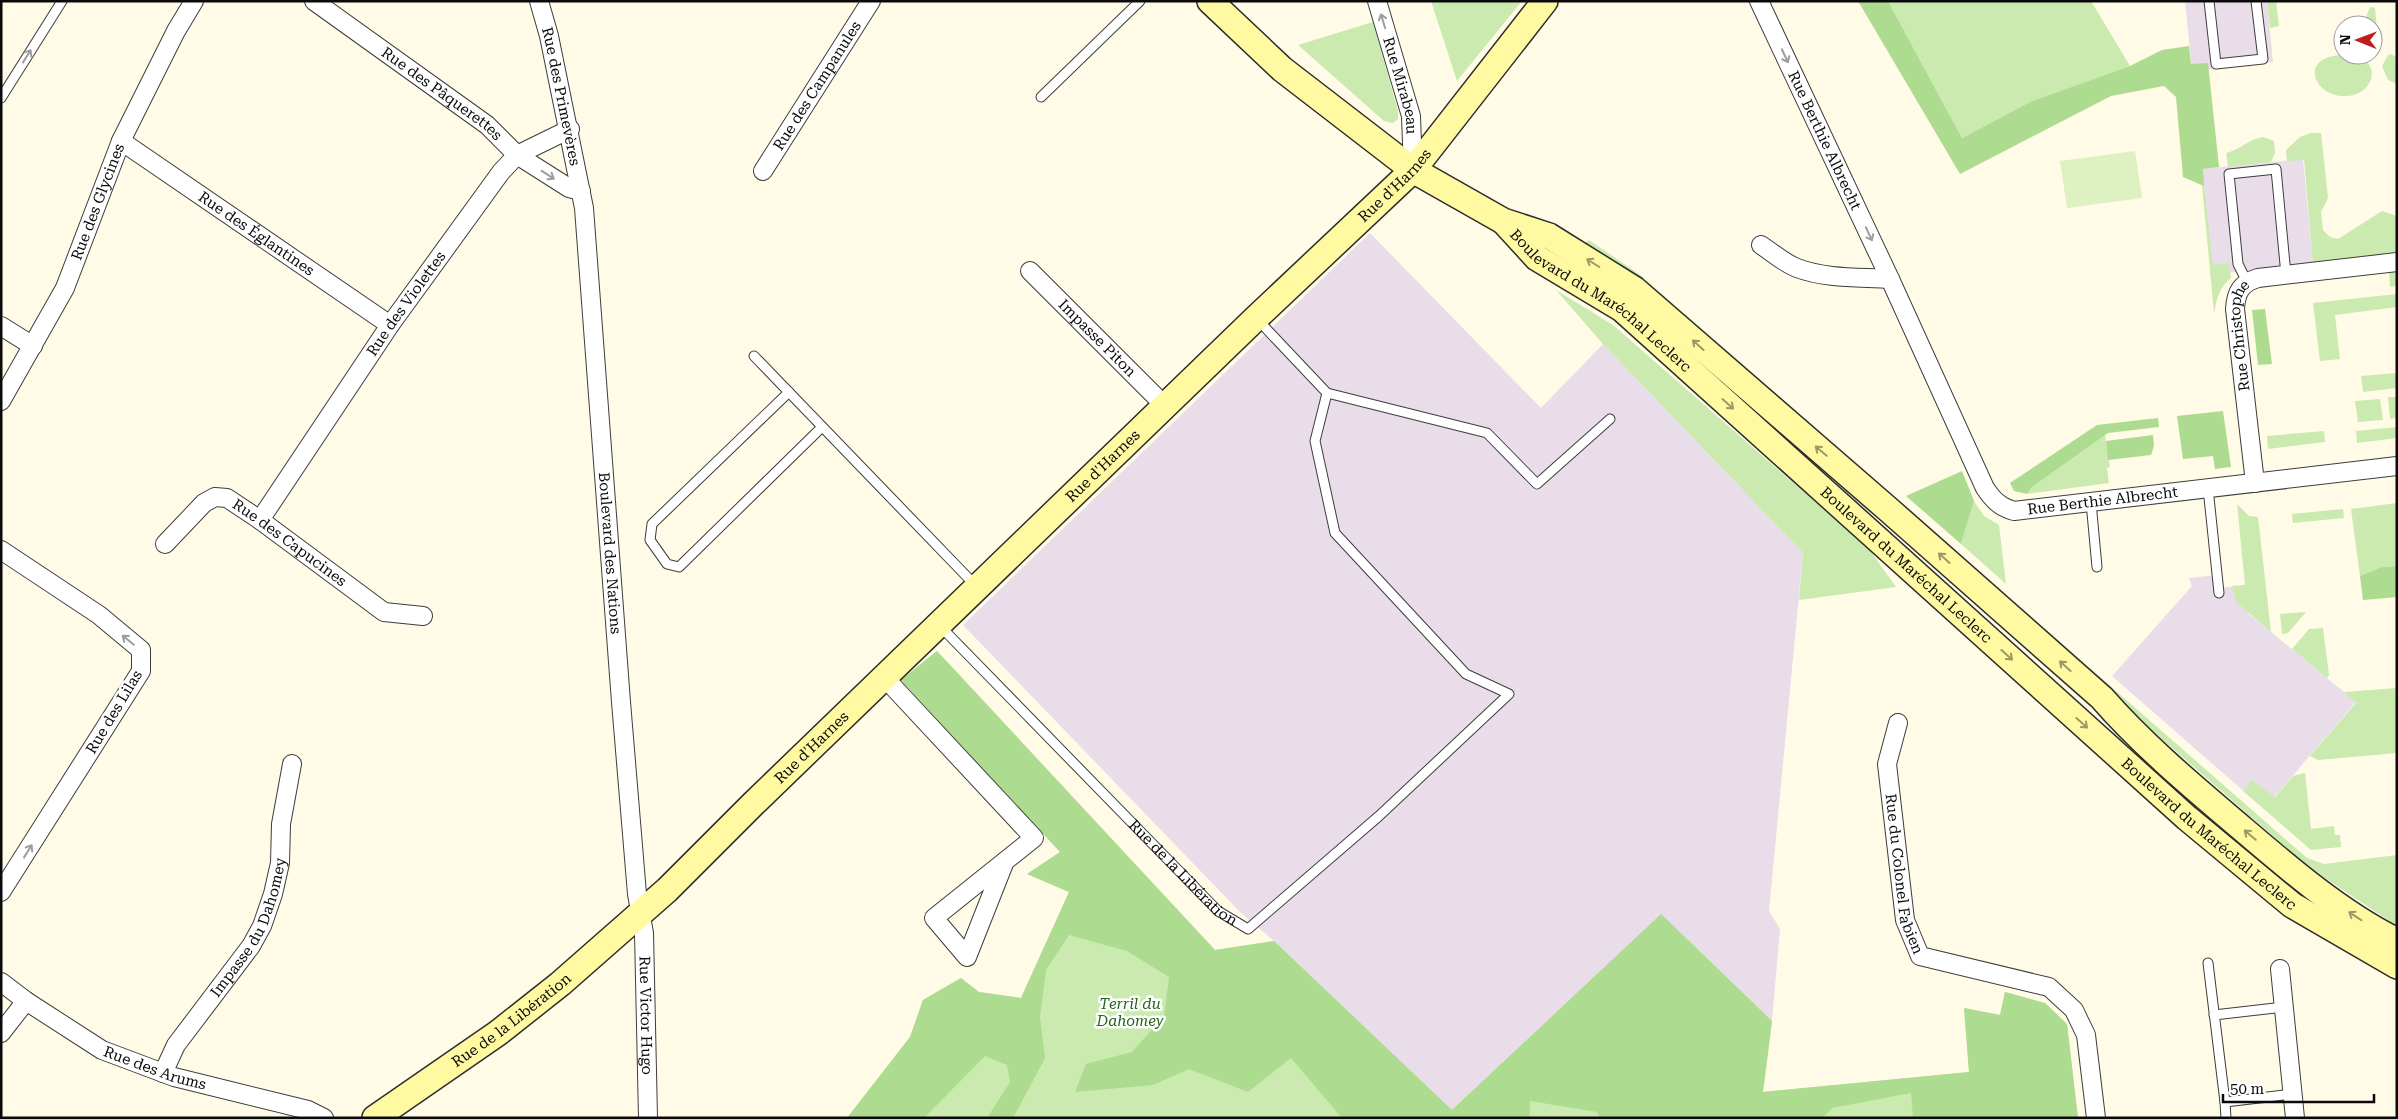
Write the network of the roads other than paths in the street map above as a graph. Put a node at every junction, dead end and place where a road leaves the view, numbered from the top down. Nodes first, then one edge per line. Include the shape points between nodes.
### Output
1 (62, 1) edge
2 (194, 1) edge
3 (314, 1) edge
4 (871, 1) edge
5 (1140, 1) edge
6 (1210, 1) edge
7 (1377, 1) edge
8 (1545, 1) edge
9 (1759, 1) edge
10 (2209, 1) edge
11 (2256, 1) edge
12 (542, 2) edge
13 (1041, 96) dead end
14 (1, 98) edge
15 (570, 129) junction
16 (121, 141) junction
17 (516, 155) junction
18 (1413, 170) junction
19 (763, 171) dead end
20 (581, 191) junction
21 (1503, 221) junction
22 (1761, 245) dead end
23 (2397, 262) edge
24 (1030, 271) dead end
25 (2286, 275) junction
26 (1890, 279) junction
27 (2247, 282) junction
28 (1256, 318) junction
29 (390, 325) junction
30 (1, 326) edge
31 (33, 346) junction
32 (754, 356) dead end
33 (789, 392) junction
34 (1327, 392) junction
35 (1, 401) edge
36 (1164, 406) junction
37 (1610, 420) dead end
38 (822, 427) junction
39 (2397, 466) edge
40 (2255, 483) junction
41 (2208, 488) junction
42 (2090, 502) junction
43 (260, 520) junction
44 (165, 544) dead end
45 (1, 550) edge
46 (2097, 567) dead end
47 (978, 588) junction
48 (2219, 593) dead end
49 (423, 616) dead end
50 (938, 625) junction
51 (884, 677) junction
52 (1898, 723) dead end
53 (292, 764) dead end
54 (1005, 861) junction
55 (1, 892) edge
56 (640, 915) junction
57 (2341, 935) junction
58 (2397, 941) edge
59 (2208, 962) dead end
60 (2397, 966) edge
61 (2280, 969) dead end
62 (1, 982) edge
63 (2397, 984) edge
64 (26, 1001) junction
65 (2284, 1007) junction
66 (2214, 1016) junction
67 (1, 1033) edge
68 (163, 1073) junction
69 (2293, 1094) junction
70 (2225, 1102) junction
71 (324, 1118) edge
72 (375, 1118) edge
73 (648, 1118) edge
74 (2096, 1118) edge
75 (2226, 1118) edge
76 (2295, 1118) edge

14 -> 1 lane
2 - 16 street, Rue des Glycines
3 - 17 street, Rue des Pâquerettes via 487,125
4 - 19 street, Rue des Campanules
5 - 13 lane
6 - 18 main road via 1282,69
18 -> 7 street, Rue Mirabeau via 1411,116
8 - 18 main road, Rue d'Harnes
9 -> 26 street, Rue Berthie Albrecht
10 - 11 lane via 2216,64 2263,58
12 - 15 street, Rue des Primevères
15 - 17 street
15 - 20 street, Rue des Primevères
16 - 29 street, Rue des Églantines
16 - 31 street, Rue des Glycines via 65,288
17 -> 20 street via 569,188
17 - 29 street, Rue des Violettes
18 - 21 main road
18 - 28 main road, Rue d'Harnes
20 - 56 street, Boulevard des Nations
21 -> 57 main road, Boulevard du Maréchal Leclerc via 1537,258 1622,309 2187,818 2292,905
58 -> 21 main road, Boulevard du Maréchal Leclerc via 2336,903 2287,867 2212,803 2122,721 2102,698 1634,289 1549,236
22 - 26 street via 1782,261 1820,274
23 - 25 street, Rue Christophe
24 - 36 street, Impasse Piton
25 - 27 street, Rue Christophe
25 - 27 lane via 2276,169 2229,174 2238,264
26 - 42 street, Rue Berthie Albrecht via 1985,488 1993,499 2003,508 2014,511
27 - 40 street, Rue Christophe via 2236,298 2235,309
28 - 34 lane
28 - 36 main road, Rue d'Harnes
29 - 43 street, Rue des Violettes
30 - 31 street
31 - 35 street, Rue des Glycines
32 - 33 lane
33 - 38 lane
33 - 38 lane via 652,524 650,540 667,564 679,567
34 - 37 lane via 1487,433 1537,484
34 - 50 lane, Rue de la Libération via 1315,442 1335,533 1466,674 1509,694 1379,816 1248,929 1218,911
36 - 47 main road, Rue d'Harnes
38 - 47 lane
39 - 40 street, Rue Berthie Albrecht
40 - 41 street, Rue Berthie Albrecht
41 - 42 street, Rue Berthie Albrecht
41 - 48 lane
42 - 46 lane
43 - 44 street, Rue des Capucines via 227,498 215,497 204,503
43 - 49 street, Rue des Capucines via 384,612
55 -> 45 street, Rue des Lilas via 142,671 141,650 98,616
47 - 50 main road, Rue d'Harnes
50 - 51 main road, Rue d'Harnes
51 - 54 street via 1034,838
51 - 56 main road, Rue d'Harnes
52 - 74 street, Rue du Colonel Fabien via 1887,764 1905,920 1920,956 2042,985 2056,992 2074,1010 2086,1035
53 - 68 street, Impasse du Dahomey via 281,824 280,863 262,926 252,946 176,1045
54 - 54 street via 998,878 967,957 934,918
56 - 72 main road, Rue de la Libération via 498,1033
56 - 73 street, Rue Victor Hugo via 644,933
57 - 60 main road, Boulevard du Maréchal Leclerc
57 - 63 main road via 2355,959
59 - 66 lane
61 - 65 street
62 - 64 street, Rue des Arums
64 - 67 street
64 - 68 street, Rue des Arums via 102,1050
65 - 66 lane
65 - 69 street
66 - 70 lane
68 - 71 street, Rue des Arums via 308,1110
69 - 70 lane
69 - 76 street
70 - 75 lane

